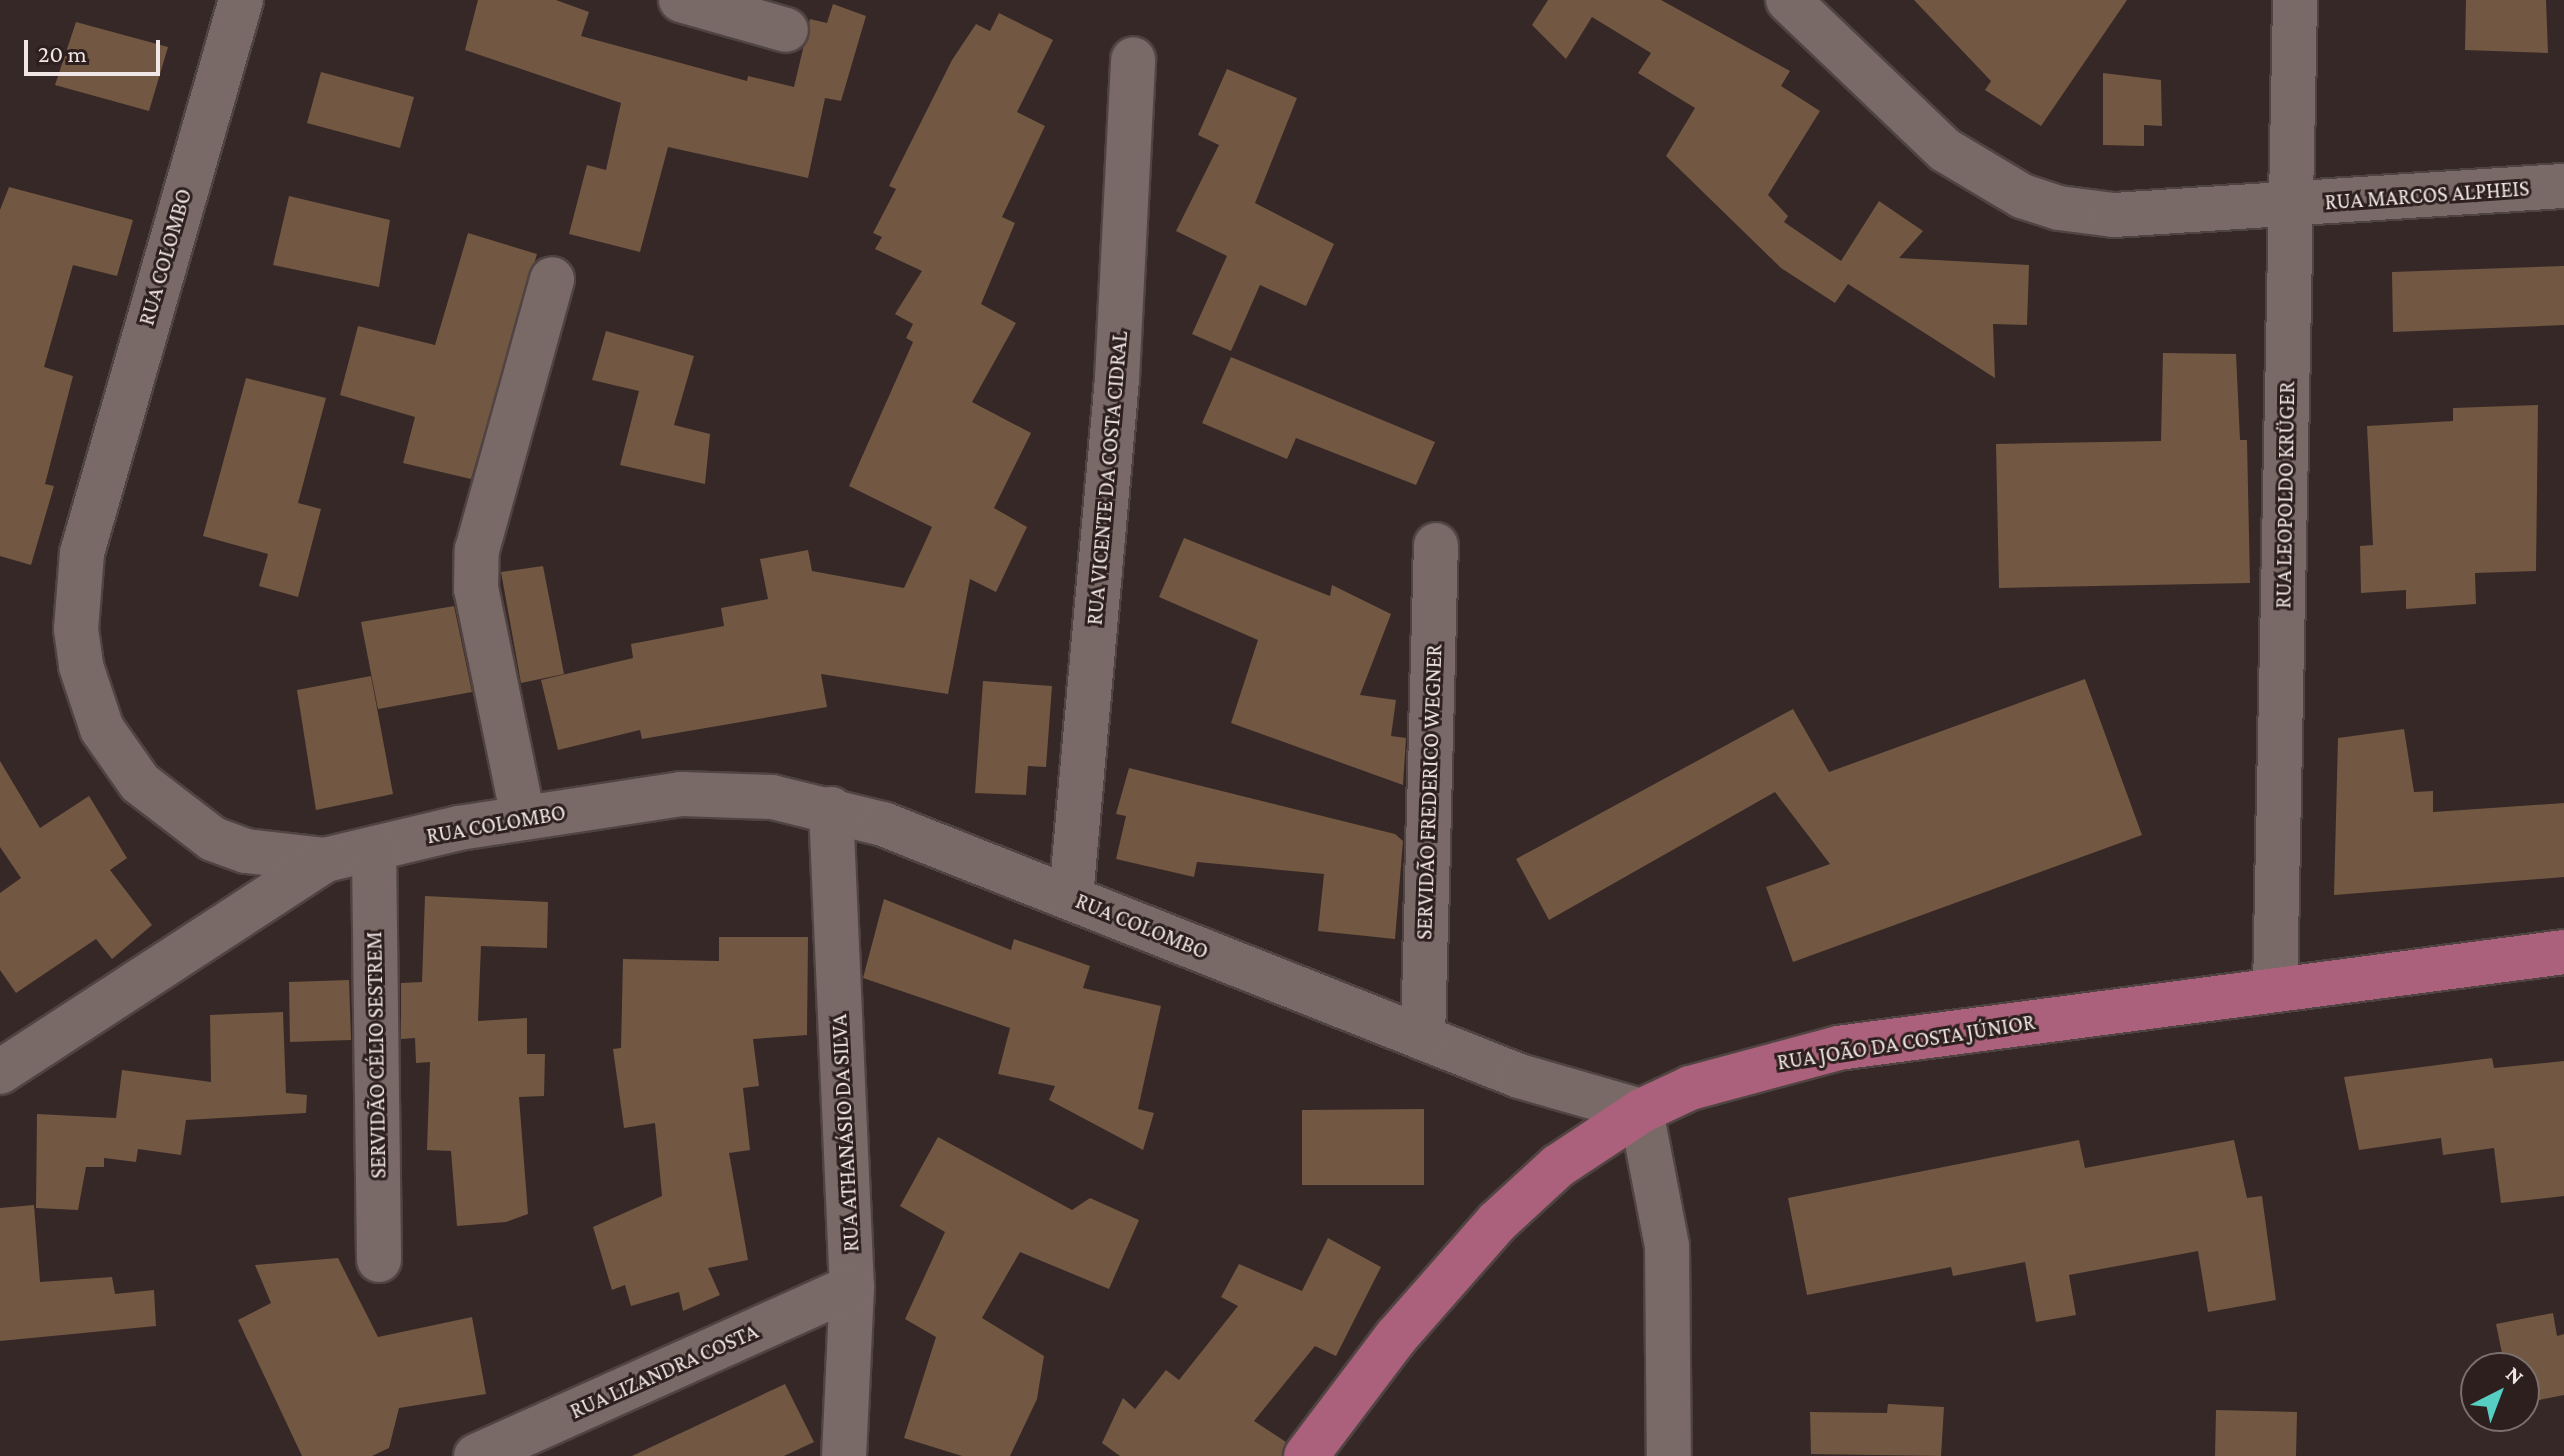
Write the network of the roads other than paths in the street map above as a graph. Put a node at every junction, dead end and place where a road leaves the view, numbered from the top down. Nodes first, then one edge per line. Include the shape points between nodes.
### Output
1 (241, 0) edge
2 (681, 0) edge
3 (1788, 0) edge
4 (2295, 0) edge
5 (786, 30) dead end
6 (1133, 59) dead end
7 (2564, 186) edge
8 (2291, 204) junction
9 (552, 279) dead end
10 (1436, 545) dead end
11 (831, 809) junction
12 (523, 817) junction
13 (374, 850) junction
14 (325, 860) junction
15 (1071, 897) junction
16 (2564, 952) edge
17 (2275, 990) junction
18 (1423, 1038) junction
19 (0, 1072) edge
20 (1641, 1111) junction
21 (379, 1260) dead end
22 (852, 1287) junction
23 (476, 1456) edge
24 (844, 1456) edge
25 (1306, 1456) edge
26 (1669, 1456) edge

1 - 14 street, RUA COLOMBO via 104,463 82,553 76,629 102,729 164,807 213,839 246,851
2 - 5 street
3 - 8 street, RUA MARCOS ALPHEIS via 1945,150 2022,196 2114,215
4 - 8 street, RUA LEOPOLDO KRÜGER
6 - 15 street, RUA VICENTE DA COSTA CIDRAL via 1117,379
7 - 8 street, RUA MARCOS ALPHEIS
8 - 17 street, RUA LEOPOLDO KRÜGER
9 - 12 street via 477,550 476,589
10 - 18 street, SERVIDÃO FREDERICO WEGNER
11 - 12 street, RUA COLOMBO via 726,792
11 - 15 street, RUA COLOMBO
11 - 22 street, RUA ATHANÁSIO DA SILVA
12 - 13 street, RUA COLOMBO
13 - 14 street, RUA COLOMBO
13 - 21 street, SERVIDÃO CÉLIO SESTREM
14 - 19 street
15 - 18 street, RUA COLOMBO
16 - 17 main road, RUA JOÃO DA COSTA JÚNIOR
17 - 20 main road, RUA JOÃO DA COSTA JÚNIOR via 1838,1048 1752,1066
18 - 20 street, RUA COLOMBO via 1531,1080
20 - 25 main road, RUA JOÃO DA COSTA JÚNIOR via 1558,1166 1497,1222 1396,1337
20 - 26 street via 1667,1246
22 - 23 street, RUA LIZANDRA COSTA
22 - 24 street, RUA ATHANÁSIO DA SILVA

